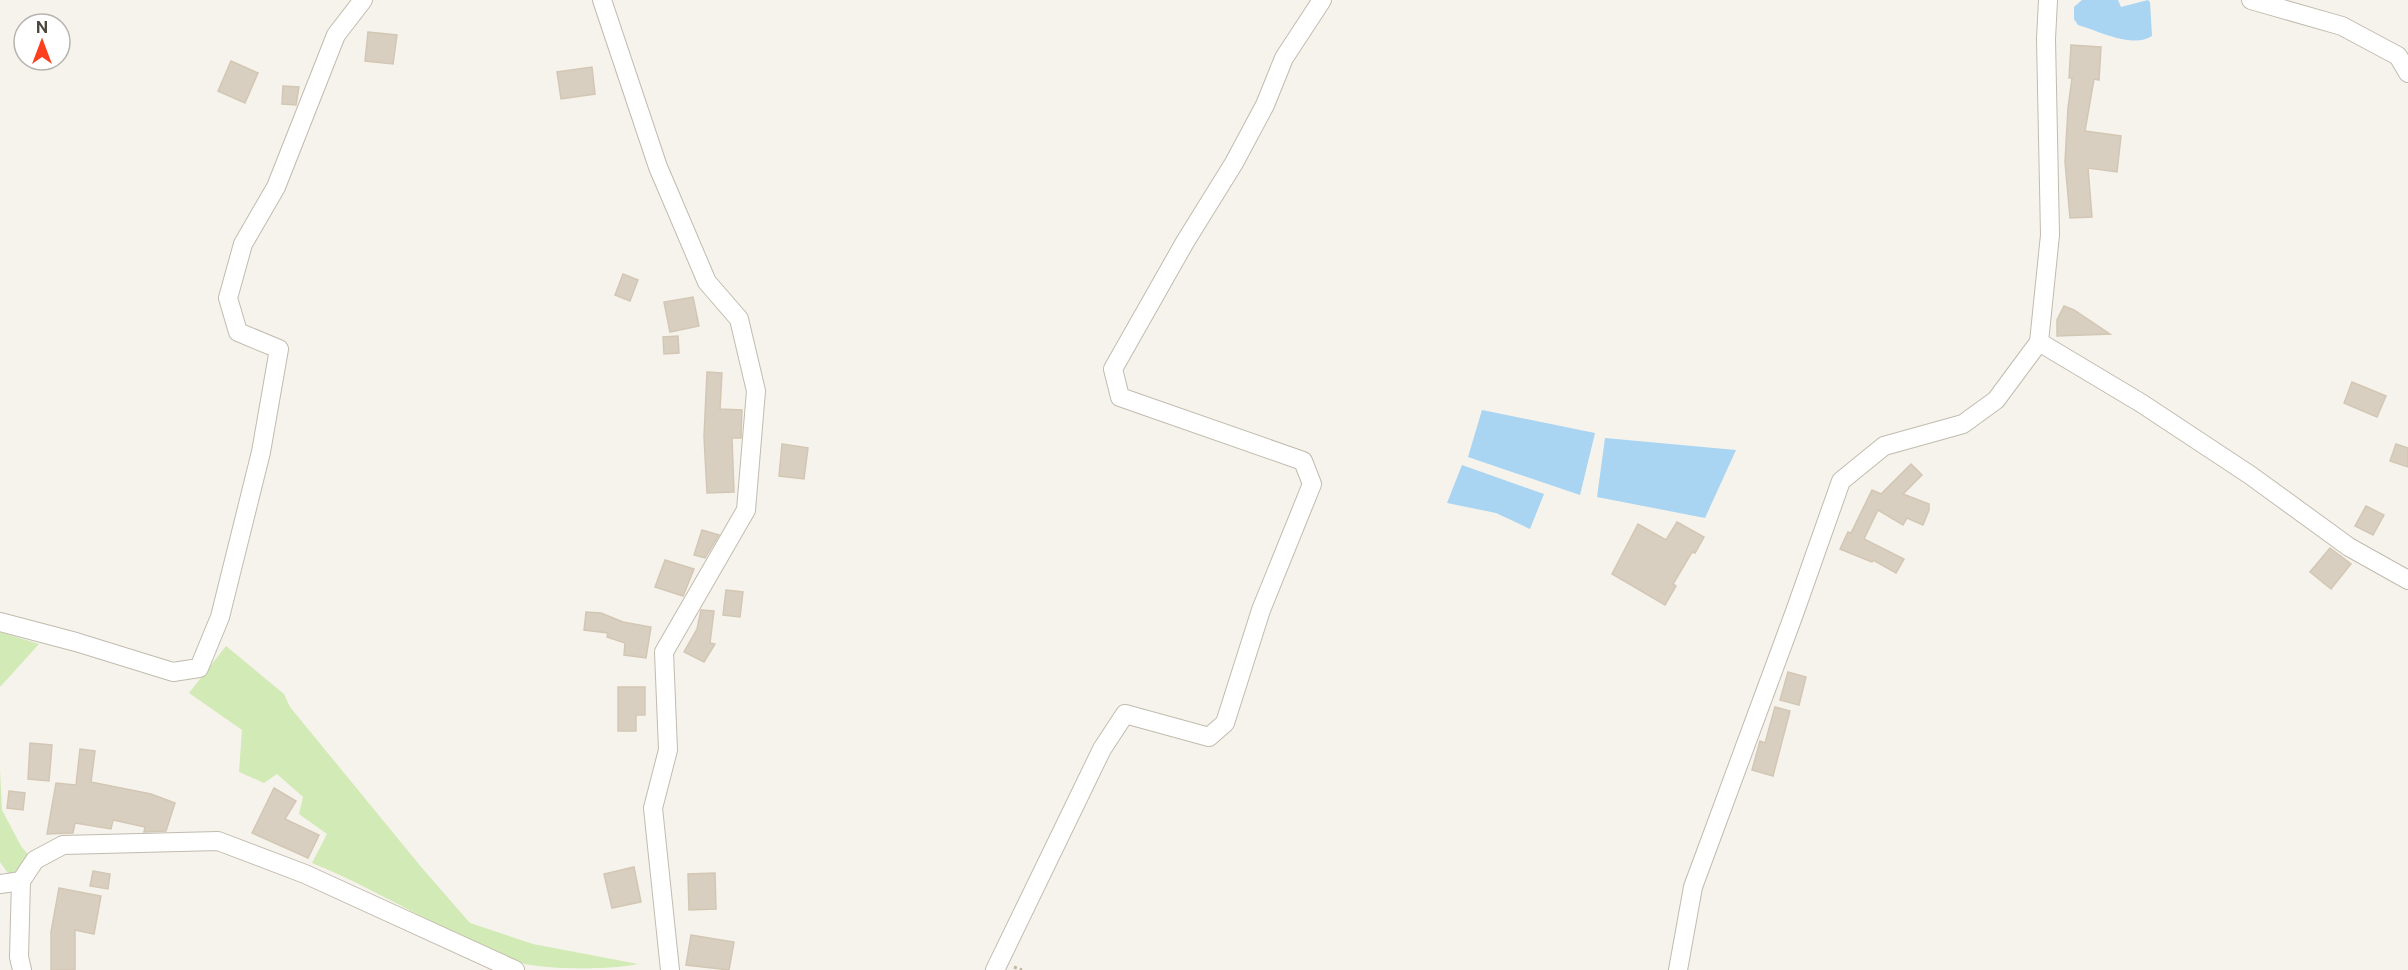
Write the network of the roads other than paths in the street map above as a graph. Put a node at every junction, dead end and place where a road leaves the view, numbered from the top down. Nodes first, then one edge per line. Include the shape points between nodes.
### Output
1 (363, 0) edge
2 (602, 0) edge
3 (1322, 0) edge
4 (2048, 0) edge
5 (2250, 0) edge
6 (2408, 73) edge
7 (2039, 342) junction
8 (2408, 580) edge
9 (0, 622) edge
10 (21, 881) junction
11 (0, 884) edge
12 (22, 970) edge
13 (515, 970) edge
14 (670, 970) edge
15 (995, 970) edge
16 (1678, 970) edge

1 - 9 street via 336,35 276,187 243,244 228,298 238,332 279,349 261,452 220,617 199,668 173,672
2 - 14 street via 658,167 707,282 739,319 756,391 746,510 664,652 668,750 653,808
3 - 15 street via 1284,58 1265,105 1234,163 1113,369 1120,397 1303,461 1312,484 1261,610 1225,723 1209,737 1125,714 1102,749
4 - 7 street via 2050,235
5 - 6 street via 2342,26 2398,56
7 - 8 street via 2250,475 2349,546
7 - 16 street via 1996,400 1963,424 1884,446 1841,481 1692,887
10 - 11 street
10 - 12 street
10 - 13 street via 35,860 63,845 218,841 305,874

